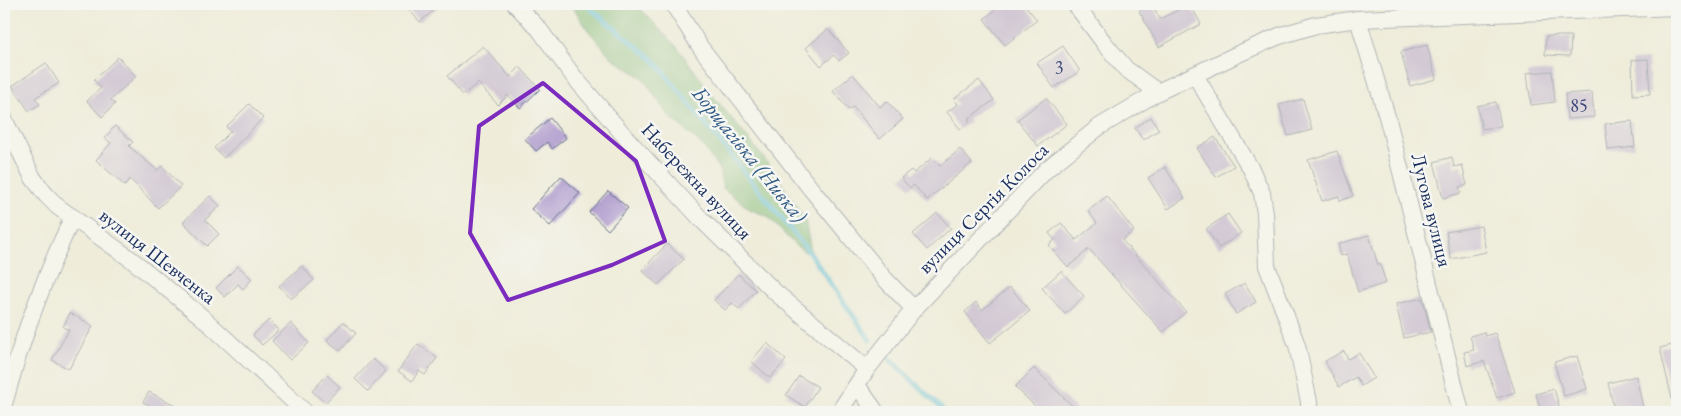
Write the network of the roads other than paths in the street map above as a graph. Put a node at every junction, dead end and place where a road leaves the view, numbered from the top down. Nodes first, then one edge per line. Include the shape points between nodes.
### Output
1 (515, 4) edge
2 (673, 4) edge
3 (1075, 4) edge
4 (1677, 6) edge
5 (1534, 8) edge
6 (1358, 19) junction
7 (1195, 75) junction
8 (1158, 92) junction
9 (4, 119) edge
10 (73, 217) junction
11 (914, 309) junction
12 (867, 369) junction
13 (857, 384) junction
14 (4, 404) edge
15 (305, 412) edge
16 (839, 412) edge
17 (876, 412) edge
18 (1309, 412) edge
19 (1461, 412) edge

1 - 12 street, Набережна вулиця via 628,140 701,219 775,292
2 - 11 street via 701,48 811,189 884,278
3 - 8 street via 1126,69
4 - 5 street, вулиця Сергія Колоса
5 - 6 street, вулиця Сергія Колоса
6 - 7 street, вулиця Сергія Колоса via 1316,25 1280,36
6 - 19 street, Лугова вулиця via 1388,120
7 - 8 street, вулиця Сергія Колоса
7 - 18 street via 1262,193 1267,266 1297,345
8 - 11 street, вулиця Сергія Колоса via 1099,127 1047,168
9 - 10 street, вулиця Шевченка via 34,178 52,201
10 - 14 street via 34,308
10 - 15 street, вулиця Шевченка via 202,317
11 - 12 street, вулиця Сергія Колоса
12 - 13 street, вулиця Сергія Колоса
13 - 16 street, вулиця Сергія Колоса
13 - 17 street

